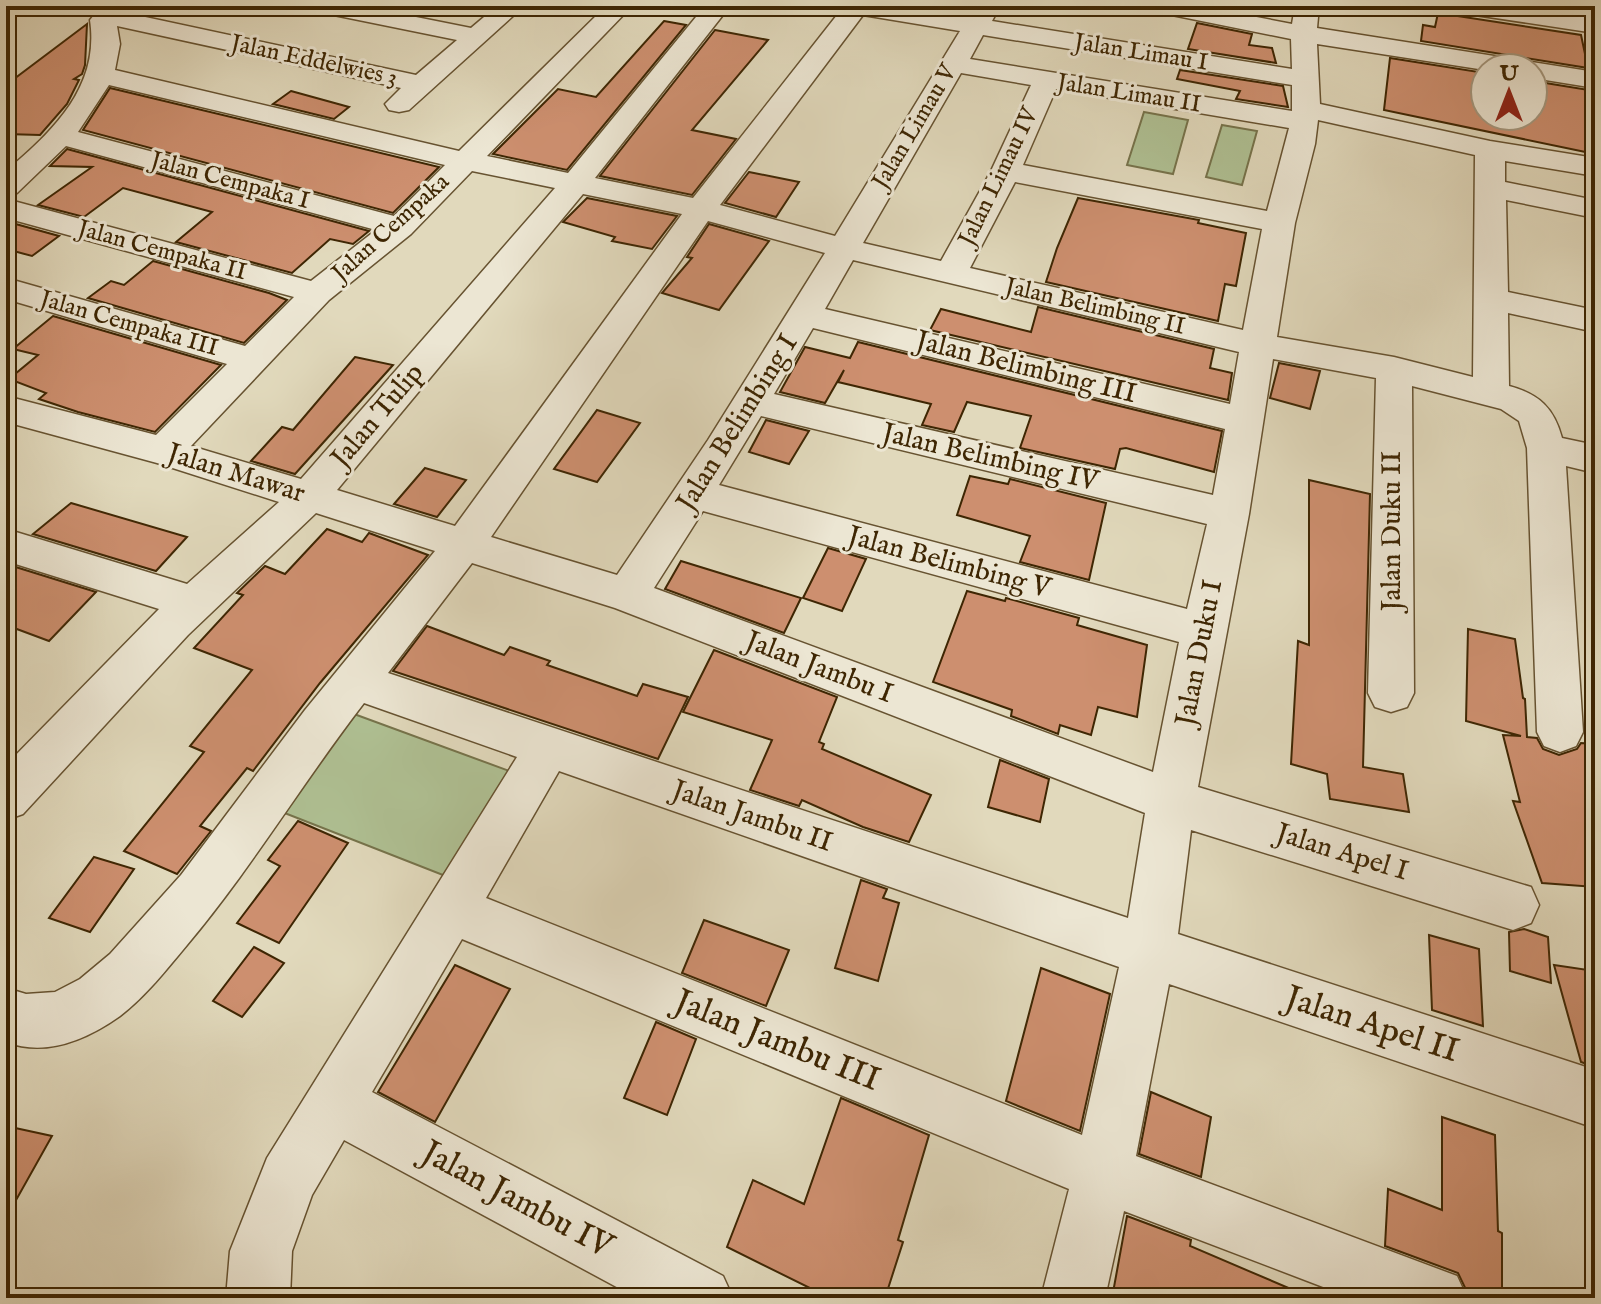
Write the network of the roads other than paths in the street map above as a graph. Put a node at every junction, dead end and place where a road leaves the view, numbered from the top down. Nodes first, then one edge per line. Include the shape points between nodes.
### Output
1 (324, 6) edge
2 (512, 6) edge
3 (620, 6) edge
4 (718, 6) edge
5 (855, 6) edge
6 (1162, 6) edge
7 (1462, 6) edge
8 (982, 17) edge
9 (1306, 20) edge
10 (1595, 25) edge
11 (478, 37) junction
12 (1469, 56) edge
13 (953, 64) junction
14 (1549, 73) edge
15 (100, 75) junction
16 (1595, 80) edge
17 (1046, 81) junction
18 (421, 84) junction
19 (1306, 103) junction
20 (365, 135) junction
21 (61, 136) junction
22 (1490, 150) junction
23 (466, 161) junction
24 (1595, 167) edge
25 (1006, 171) junction
26 (575, 184) junction
27 (6, 187) edge
28 (1492, 188) junction
29 (6, 208) edge
30 (701, 209) junction
31 (1595, 209) edge
32 (1279, 223) junction
33 (400, 227) junction
34 (843, 248) junction
35 (951, 273) junction
36 (6, 288) edge
37 (317, 293) junction
38 (1491, 299) junction
39 (806, 315) junction
40 (1595, 321) edge
41 (1257, 345) junction
42 (253, 360) junction
43 (1394, 369) junction
44 (1491, 395) junction
45 (751, 401) junction
46 (6, 409) edge
47 (1246, 421) junction
48 (1546, 448) junction
49 (163, 451) junction
50 (1595, 459) edge
51 (696, 494) junction
52 (309, 497) junction
53 (1229, 514) junction
54 (464, 544) junction
55 (6, 545) edge
56 (627, 595) junction
57 (193, 603) junction
58 (1203, 631) junction
59 (355, 681) junction
60 (1391, 693) dead end
61 (1560, 732) dead end
62 (548, 748) junction
63 (6, 798) edge
64 (1171, 801) junction
65 (1513, 905) dead end
66 (450, 909) junction
67 (1149, 951) junction
68 (6, 1015) edge
69 (1595, 1099) edge
70 (333, 1103) junction
71 (1103, 1173) junction
72 (258, 1298) edge
73 (701, 1298) edge
74 (1073, 1298) edge
75 (1435, 1298) edge

1 - 11 street
2 - 11 street
3 - 23 street, Jalan Cempaka
4 - 26 street, Jalan Tulip
5 - 8 street, Jalan Limau I
5 - 30 street
6 - 9 street
7 - 10 street
8 - 13 street, Jalan Limau V
8 - 19 street, Jalan Limau I
9 - 12 street
9 - 19 street, Jalan Duku I
11 - 18 street
13 - 17 street, Jalan Limau II
13 - 34 street, Jalan Limau V
14 - 16 street
15 - 18 street, Jalan Eddelwies 3 via 107,31 103,20 113,17
15 - 20 street, Jalan Belimbing II
15 - 21 street via 80,114
17 - 19 street, Jalan Limau II
17 - 25 street, Jalan Limau IV
18 - 20 street
19 - 22 street
19 - 32 street, Jalan Duku I
20 - 23 street, Jalan Belimbing II
21 - 27 street
21 - 33 street, Jalan Cempaka I
22 - 24 street
22 - 28 street
23 - 26 street, Jalan Belimbing II
23 - 33 street, Jalan Cempaka
25 - 32 street
25 - 35 street, Jalan Limau IV
26 - 30 street, Jalan Belimbing II
26 - 52 street, Jalan Tulip
28 - 31 street
28 - 38 street
29 - 37 street, Jalan Cempaka II
30 - 34 street, Jalan Belimbing II
30 - 54 street
32 - 41 street, Jalan Duku I
33 - 37 street, Jalan Cempaka
34 - 35 street, Jalan Belimbing II
34 - 39 street, Jalan Belimbing I
35 - 41 street, Jalan Belimbing II
36 - 42 street, Jalan Cempaka III
37 - 42 street, Jalan Cempaka
38 - 40 street
38 - 44 street
39 - 45 street, Jalan Belimbing I
39 - 47 street, Jalan Belimbing III
41 - 43 street, Jalan Belimbing II
41 - 47 street, Jalan Duku I
42 - 49 street, Jalan Cempaka
43 - 44 street, Jalan Belimbing II
43 - 60 street, Jalan Duku II
44 - 48 street, Jalan Belimbing II via 1526,404 1538,415
45 - 51 street, Jalan Belimbing I
45 - 53 street, Jalan Belimbing IV
46 - 49 street, Jalan Mawar
47 - 53 street, Jalan Duku I
48 - 50 street
48 - 61 street
49 - 52 street, Jalan Mawar
51 - 56 street, Jalan Belimbing I
51 - 58 street, Jalan Belimbing V
52 - 54 street, Jalan Mawar
52 - 57 street, Jalan Tulip
53 - 58 street, Jalan Duku I
54 - 56 street, Jalan Jambu I
54 - 59 street
55 - 57 street
56 - 64 street, Jalan Jambu I
57 - 63 street, Jalan Tulip
58 - 64 street, Jalan Duku I
59 - 62 street, Jalan Jambu II
59 - 68 street via 199,892 129,973 99,998 60,1019 26,1022
62 - 66 street
62 - 67 street, Jalan Jambu II
64 - 65 street, Jalan Apel I
64 - 67 street, Jalan Duku I
66 - 70 street
66 - 71 street, Jalan Jambu III
67 - 69 street, Jalan Apel II
67 - 71 street, Jalan Duku I
70 - 72 street via 282,1194 261,1251
70 - 73 street, Jalan Jambu IV
71 - 74 street, Jalan Duku I
71 - 75 street, Jalan Jambu III

